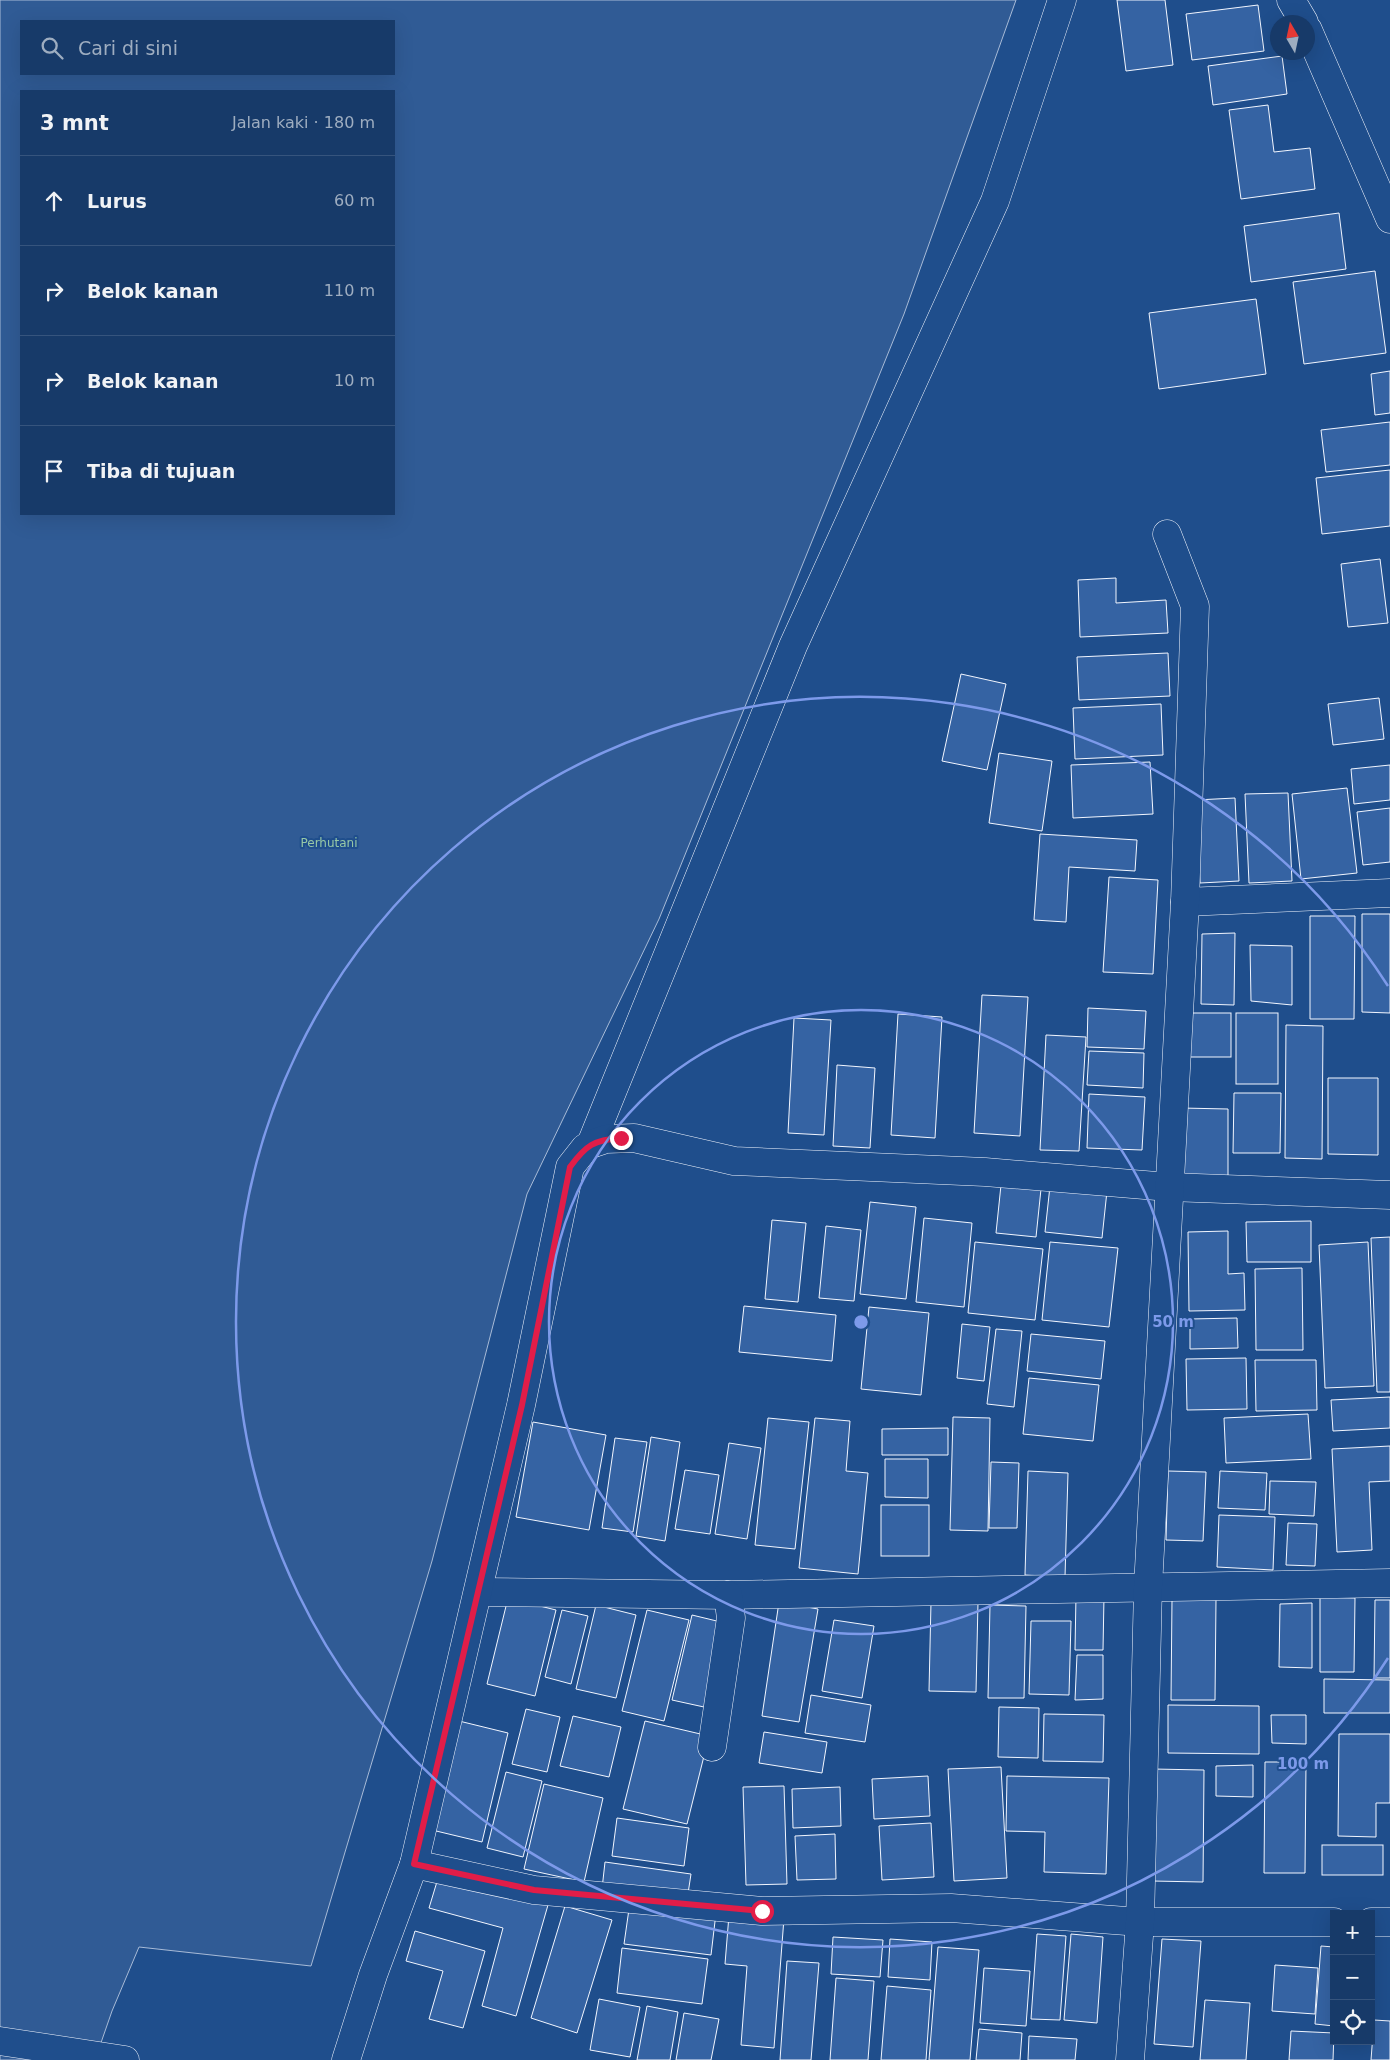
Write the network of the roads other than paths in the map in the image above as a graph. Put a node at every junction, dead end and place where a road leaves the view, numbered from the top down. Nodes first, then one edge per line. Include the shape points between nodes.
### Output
1 (1062, 0) edge
2 (1292, 0) edge
3 (1300, 15) edge
4 (1315, 46) edge
5 (1390, 219) edge
6 (1168, 534) dead end
7 (1390, 893) edge
8 (1185, 902) junction
9 (591, 1144) junction
10 (1169, 1187) junction
11 (1390, 1195) edge
12 (1390, 1583) edge
13 (1148, 1587) junction
14 (479, 1592) junction
15 (728, 1595) junction
16 (712, 1747) dead end
17 (414, 1864) junction
18 (1140, 1922) junction
19 (1330, 1922) edge
20 (1375, 1922) edge
21 (1390, 1922) edge
22 (0, 2041) edge
23 (125, 2060) edge
24 (346, 2060) edge
25 (1130, 2060) edge

1 - 9 street via 994,201 793,646
2 - 3 street
4 - 5 street
6 - 8 street via 1195,606
7 - 8 street
8 - 10 street
9 - 10 street via 606,1139 634,1138 734,1161 985,1172
9 - 14 street via 570,1167 522,1405
10 - 11 street
10 - 13 street
12 - 13 street
13 - 15 street
13 - 18 street
14 - 15 street
14 - 17 street
15 - 16 street via 730,1618
17 - 18 street via 534,1890 762,1911 951,1908
17 - 24 street
18 - 19 street
18 - 25 street
20 - 21 street
22 - 23 street

